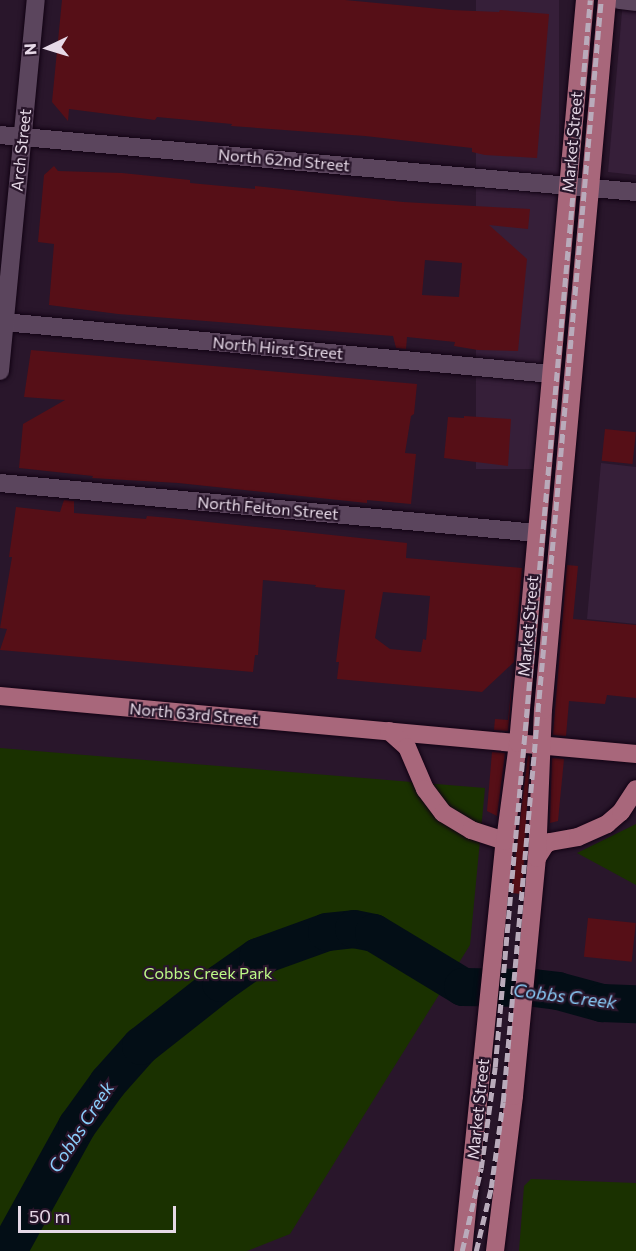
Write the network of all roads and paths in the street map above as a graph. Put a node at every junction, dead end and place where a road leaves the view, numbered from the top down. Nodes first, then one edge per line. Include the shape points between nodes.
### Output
1 (36, 0) edge
2 (585, 0) edge
3 (607, 0) edge
4 (619, 0) edge
5 (636, 2) edge
6 (0, 135) edge
7 (22, 137) junction
8 (568, 186) junction
9 (590, 188) junction
10 (636, 192) edge
11 (4, 322) junction
12 (0, 371) edge
13 (551, 374) junction
14 (0, 483) edge
15 (537, 533) junction
16 (0, 696) edge
17 (389, 731) junction
18 (518, 743) junction
19 (540, 745) junction
20 (636, 754) edge
21 (636, 789) edge
22 (505, 842) junction
23 (537, 858) junction
24 (463, 1251) edge
25 (495, 1251) edge

1 - 7 street, Arch Street
2 - 8 main road, Market Street
3 - 9 main road, Market Street
4 - 5 street
6 - 7 street, North 62nd Street
7 - 8 street, North 62nd Street
7 - 11 street, Arch Street
8 - 9 street, North 62nd Street
8 - 13 main road, Market Street
9 - 10 street, North 62nd Street
9 - 19 main road, Market Street
11 - 12 street, Arch Street
11 - 13 street, North Hirst Street
13 - 15 main road, Market Street
14 - 15 street, North Felton Street
15 - 18 main road, Market Street
16 - 17 main road, North 63rd Street
17 - 18 main road, North 63rd Street
17 - 22 main road via 407,747 425,789 443,813 471,831
18 - 19 main road, North 63rd Street
18 - 22 main road, Market Street
19 - 20 main road, North 63rd Street
19 - 23 main road, Market Street
21 - 23 main road via 621,812 607,824 594,832 550,842
22 - 24 main road, Market Street
23 - 25 main road, Market Street

